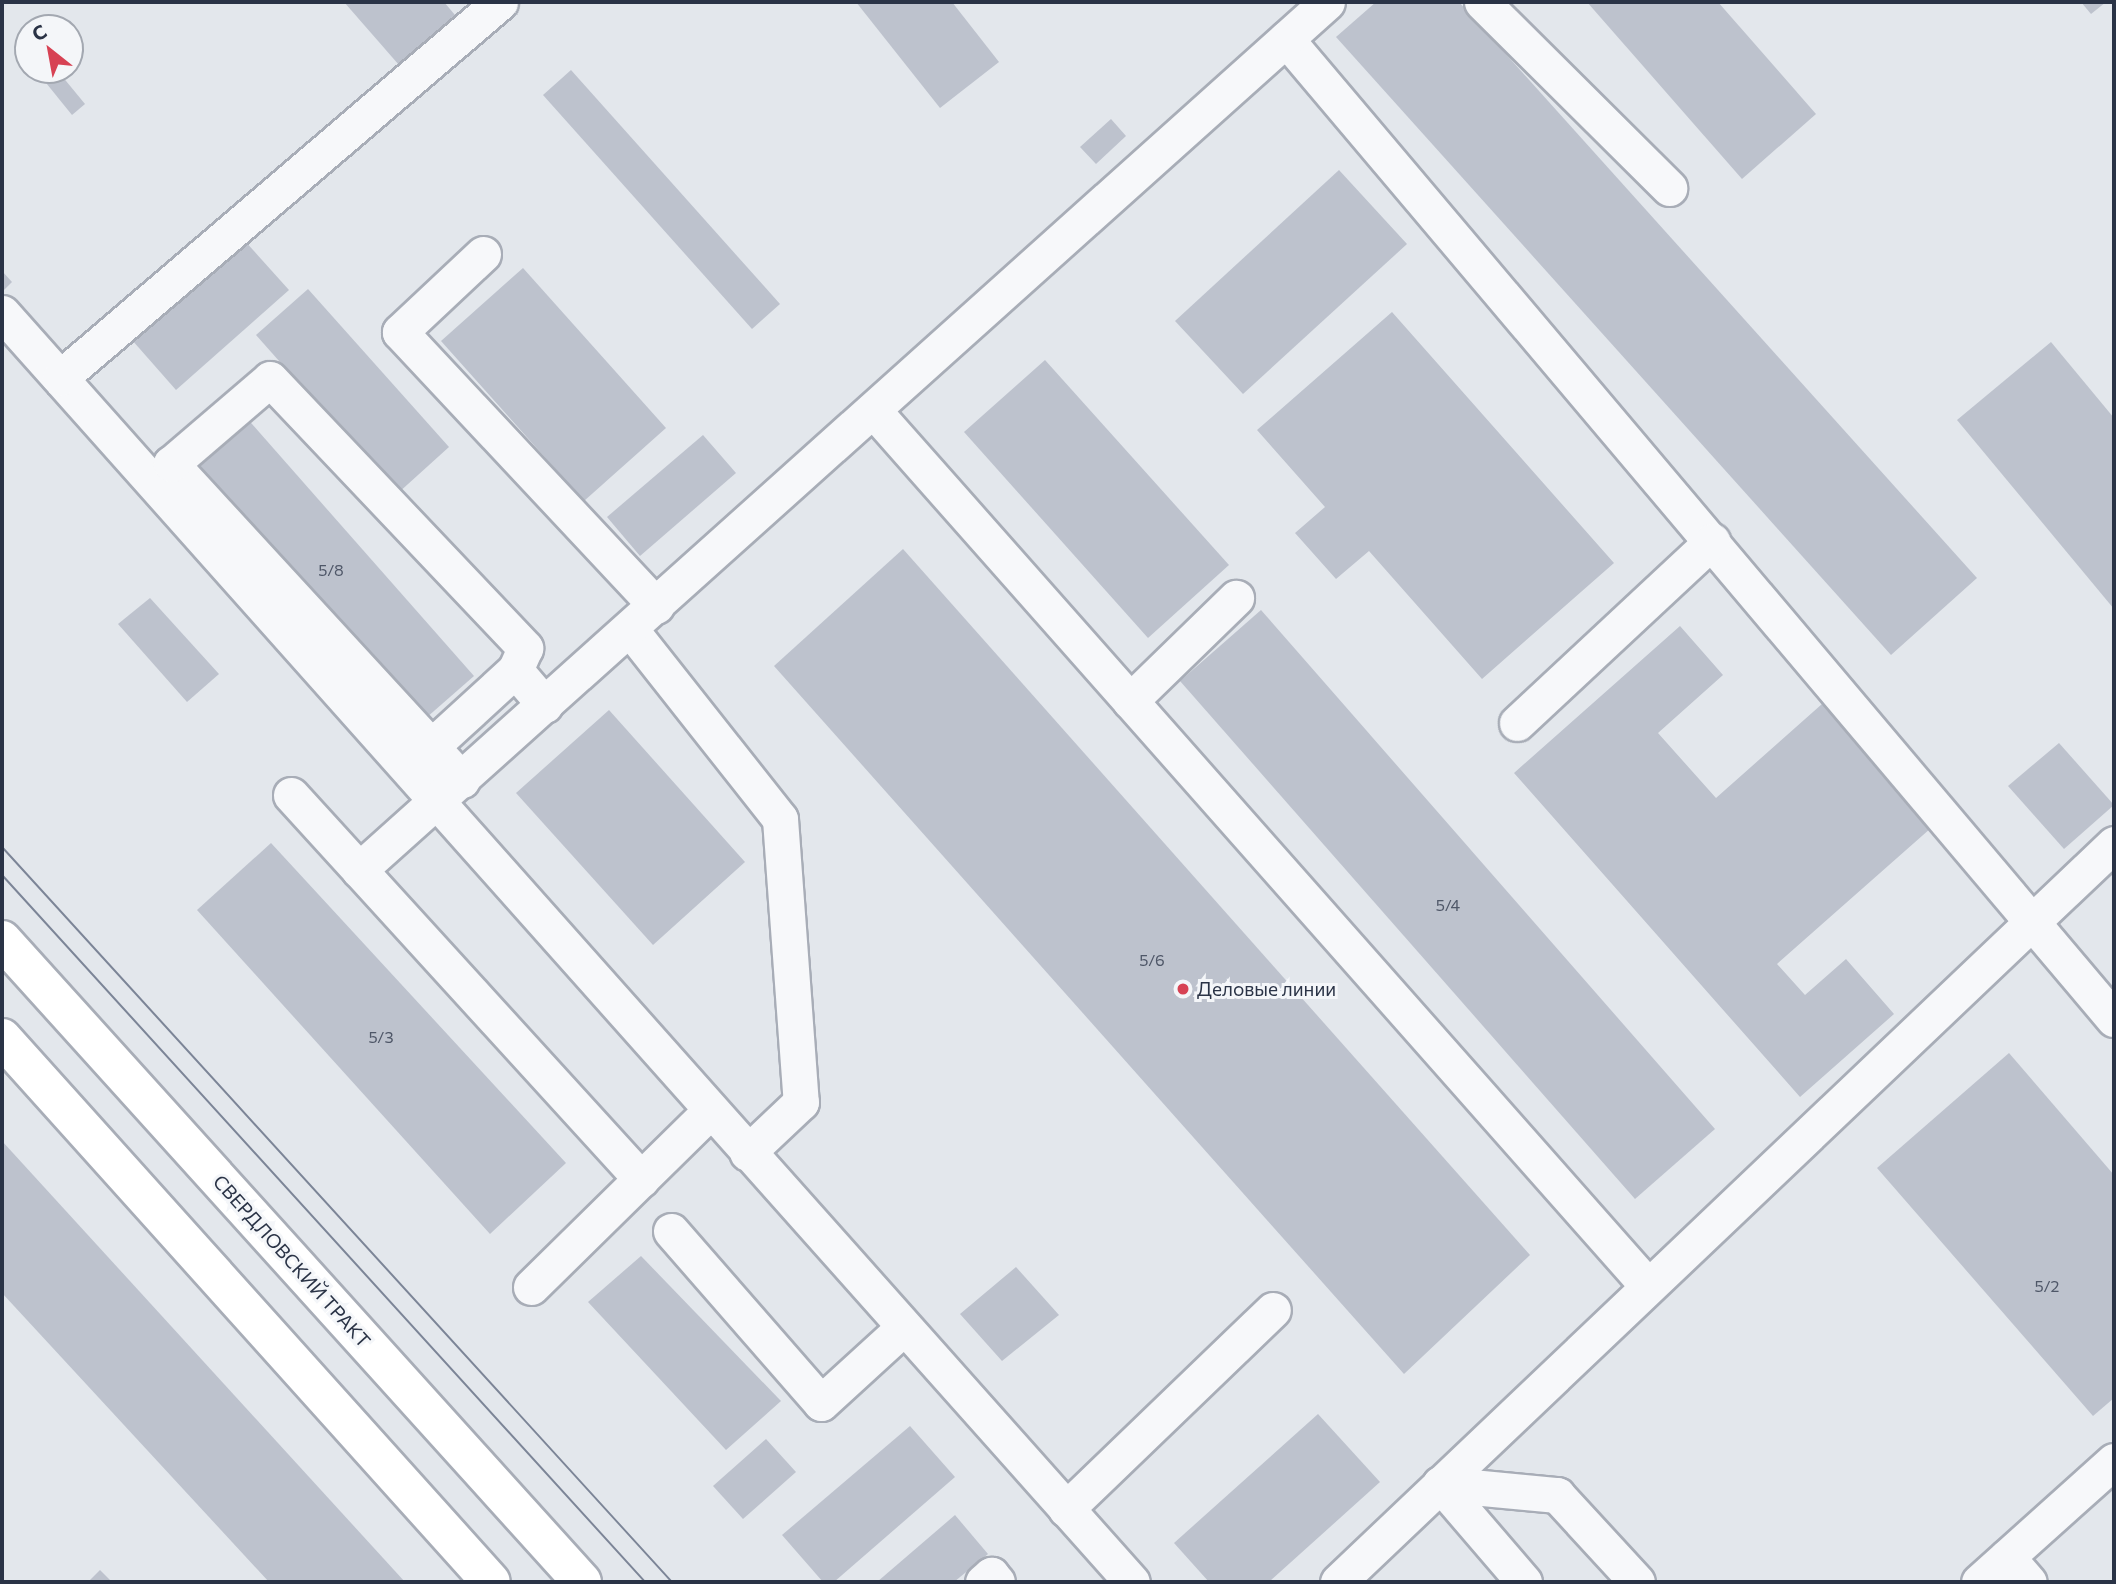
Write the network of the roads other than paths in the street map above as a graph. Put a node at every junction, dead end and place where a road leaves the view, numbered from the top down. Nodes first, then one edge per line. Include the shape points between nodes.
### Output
1 (500, 2) edge
2 (1327, 2) edge
3 (1482, 2) edge
4 (1286, 39) junction
5 (1670, 188) dead end
6 (483, 254) dead end
7 (2, 313) edge
8 (60, 378) junction
9 (873, 410) junction
10 (1712, 541) junction
11 (1236, 598) dead end
12 (656, 606) junction
13 (630, 629) junction
14 (515, 670) junction
15 (1130, 701) junction
16 (545, 705) junction
17 (1517, 723) dead end
18 (432, 746) junction
19 (451, 791) junction
20 (292, 795) dead end
21 (2114, 844) edge
22 (359, 870) junction
23 (2034, 919) junction
24 (2, 940) edge
25 (2114, 1019) edge
26 (2, 1038) edge
27 (710, 1111) junction
28 (747, 1153) junction
29 (641, 1179) junction
30 (671, 1231) dead end
31 (1646, 1284) junction
32 (531, 1287) dead end
33 (1273, 1310) dead end
34 (904, 1328) junction
35 (2114, 1461) edge
36 (1440, 1484) junction
37 (1066, 1509) junction
38 (2018, 1570) edge
39 (491, 1582) edge
40 (582, 1582) edge
41 (983, 1582) edge
42 (997, 1582) edge
43 (1132, 1582) edge
44 (1338, 1582) edge
45 (1524, 1582) edge
46 (1637, 1582) edge
47 (1979, 1582) edge

1 - 8 lane
2 - 4 lane
3 - 5 lane
4 - 9 lane
4 - 10 lane
6 - 12 lane via 400,332
7 - 8 lane
8 - 19 lane
9 - 12 lane
9 - 15 lane
10 - 17 lane
10 - 23 lane
11 - 15 lane
12 - 13 lane
13 - 16 lane
13 - 28 lane via 780,819 801,1102
14 - 16 lane
14 - 18 lane
14 - 18 lane via 525,648 270,379 172,464
15 - 31 lane
16 - 19 lane
18 - 19 lane
19 - 22 lane
19 - 27 lane
20 - 22 lane
21 - 23 lane
22 - 29 lane
23 - 25 lane
23 - 31 lane
24 - 40 main road, СВЕРДЛОВСКИЙ ТРАКТ
26 - 39 main road
27 - 28 lane
27 - 29 lane
28 - 34 lane
29 - 32 lane
30 - 34 lane via 821,1404
31 - 36 lane
33 - 37 lane
34 - 37 lane
35 - 38 lane
36 - 44 lane
36 - 45 lane
36 - 46 lane via 1557,1495
37 - 43 lane
38 - 47 lane
41 - 42 lane via 991,1575

